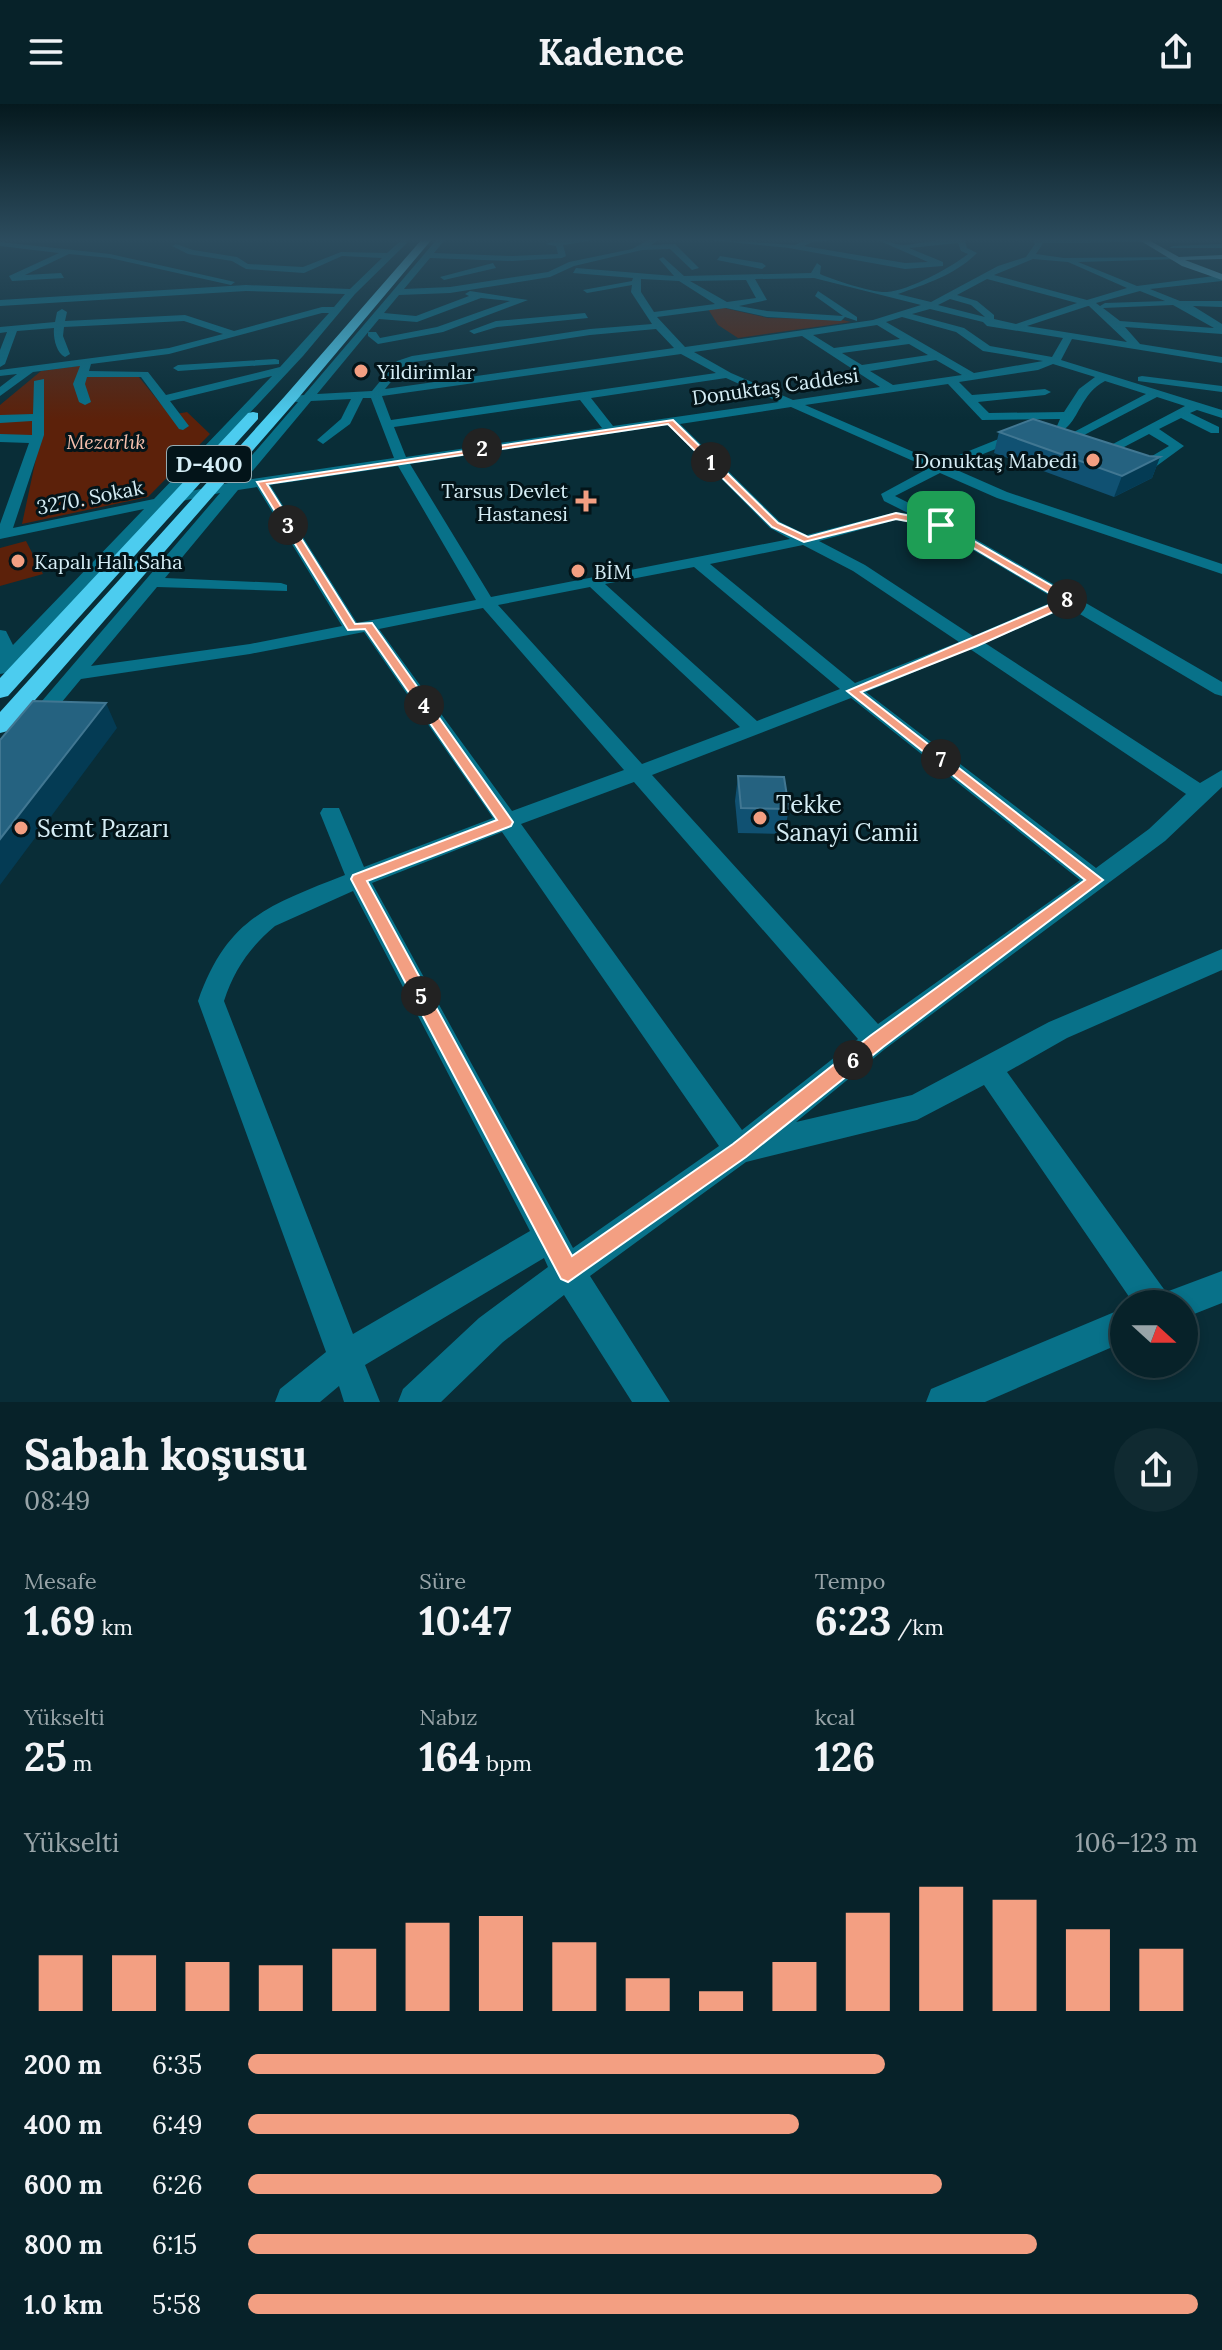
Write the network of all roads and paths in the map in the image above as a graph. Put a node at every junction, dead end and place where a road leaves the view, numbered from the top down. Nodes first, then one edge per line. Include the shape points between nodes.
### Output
1 (60, 299) edge
2 (106, 299) edge
3 (271, 299) edge
4 (340, 299) edge
5 (361, 299) edge
6 (383, 299) edge
7 (391, 299) edge
8 (466, 299) edge
9 (517, 299) edge
10 (640, 299) edge
11 (713, 299) edge
12 (761, 299) edge
13 (824, 299) edge
14 (880, 299) edge
15 (887, 299) edge
16 (895, 299) edge
17 (902, 299) edge
18 (944, 299) edge
19 (961, 299) edge
20 (1071, 299) edge
21 (1104, 299) edge
22 (1165, 299) edge
23 (41, 300) junction
24 (884, 300) junction
25 (279, 301) dead end
26 (0, 303) edge
27 (438, 303) dead end
28 (1180, 304) junction
29 (1222, 304) edge
30 (724, 305) junction
31 (1094, 305) junction
32 (931, 306) junction
33 (63, 307) dead end
34 (294, 307) dead end
35 (452, 307) junction
36 (329, 310) junction
37 (488, 314) junction
38 (904, 315) junction
39 (376, 316) junction
40 (135, 318) junction
41 (853, 319) junction
42 (655, 320) junction
43 (419, 321) junction
44 (990, 322) junction
45 (876, 323) junction
46 (1117, 324) junction
47 (59, 325) junction
48 (29, 327) junction
49 (1014, 327) junction
50 (13, 329) junction
51 (0, 330) edge
52 (439, 330) junction
53 (1222, 330) edge
54 (590, 332) junction
55 (965, 332) junction
56 (804, 333) junction
57 (234, 334) junction
58 (367, 334) junction
59 (1069, 336) junction
60 (910, 341) junction
61 (444, 342) dead end
62 (1136, 346) junction
63 (681, 349) junction
64 (832, 351) junction
65 (65, 354) dead end
66 (937, 357) junction
67 (418, 358) junction
68 (1054, 360) junction
69 (1222, 360) edge
70 (0, 364) edge
71 (287, 366) junction
72 (178, 368) dead end
73 (85, 369) junction
74 (859, 369) junction
75 (1139, 369) dead end
76 (28, 371) junction
77 (0, 373) edge
78 (727, 375) junction
79 (1122, 376) junction
80 (973, 377) junction
81 (1100, 377) junction
82 (40, 381) dead end
83 (1035, 381) dead end
84 (954, 384) junction
85 (891, 389) junction
86 (1222, 389) edge
87 (1045, 392) dead end
88 (0, 393) edge
89 (1157, 393) junction
90 (375, 394) junction
91 (582, 394) junction
92 (359, 395) junction
93 (299, 398) junction
94 (164, 399) junction
95 (969, 399) junction
96 (85, 402) dead end
97 (792, 404) junction
98 (1197, 405) junction
99 (1180, 413) junction
100 (1222, 414) edge
101 (1068, 415) junction
102 (1014, 416) junction
103 (38, 417) junction
104 (0, 419) edge
105 (670, 421) junction
106 (388, 424) junction
107 (183, 426) dead end
108 (1148, 428) junction
109 (610, 430) junction
110 (1215, 430) dead end
111 (1044, 437) junction
112 (0, 438) edge
113 (34, 439) junction
114 (323, 440) dead end
115 (1098, 455) junction
116 (401, 460) junction
117 (1113, 460) edge
118 (1127, 465) edge
119 (941, 467) junction
120 (261, 482) junction
121 (234, 486) junction
122 (206, 494) junction
123 (177, 499) junction
124 (154, 505) junction
125 (941, 525) junction
126 (2, 534) edge
127 (807, 540) junction
128 (697, 561) junction
129 (1222, 569) edge
130 (592, 581) junction
131 (154, 582) junction
132 (281, 588) dead end
133 (1070, 600) junction
134 (486, 602) junction
135 (360, 626) junction
136 (0, 635) edge
137 (973, 643) junction
138 (6, 664) edge
139 (75, 674) junction
140 (1222, 690) edge
141 (0, 691) edge
142 (853, 691) junction
143 (0, 726) edge
144 (754, 729) junction
145 (0, 763) edge
146 (636, 773) junction
147 (1211, 785) edge
148 (331, 813) dead end
149 (506, 822) junction
150 (358, 879) junction
151 (1096, 880) junction
152 (1222, 959) edge
153 (876, 1041) junction
154 (988, 1068) junction
155 (739, 1150) junction
156 (550, 1237) junction
157 (568, 1271) junction
158 (1222, 1287) edge
159 (1144, 1290) edge
160 (1198, 1296) edge
161 (1110, 1331) edge
162 (345, 1358) junction
163 (293, 1402) edge
164 (362, 1402) edge
165 (416, 1402) edge
166 (652, 1402) edge
167 (944, 1402) edge

1 - 23 street
2 - 40 street via 104,308 136,312
3 - 25 street
4 - 36 street
5 - 123 highway, D-400
6 - 93 highway, D-400
7 - 39 street
8 - 35 street
9 - 37 street via 523,300
10 - 42 street
11 - 30 street
12 - 30 street
13 - 41 street
14 - 24 street
15 - 24 street
16 - 24 street
17 - 32 street
18 - 32 street
19 - 44 street via 984,310
20 - 31 street
21 - 31 street
22 - 28 street
23 - 26 street
23 - 48 street
27 - 35 street
28 - 29 street
28 - 31 street
28 - 53 street
30 - 41 street via 761,316
30 - 42 street
31 - 46 street
31 - 49 street
32 - 38 street
32 - 44 street
33 - 47 street
34 - 36 street
35 - 37 street
35 - 43 street
36 - 57 street
36 - 71 street
37 - 52 street
38 - 45 street
38 - 55 street
39 - 43 street
39 - 58 street
40 - 47 street
40 - 57 street via 188,318
41 - 45 street
42 - 54 street
42 - 63 street
43 - 52 street
43 - 58 street
44 - 49 street
44 - 55 street
45 - 56 street
45 - 60 street
46 - 53 street
46 - 62 street
47 - 48 street
47 - 65 street
48 - 50 street
49 - 59 street
50 - 51 street
50 - 70 street
52 - 54 street via 462,336 486,326 584,313
52 - 58 street via 378,341
54 - 67 street
55 - 68 street via 987,349
56 - 63 street
56 - 64 street
57 - 73 street
58 - 93 street
59 - 62 street
59 - 68 street
60 - 64 street
60 - 66 street
61 - 67 street via 410,350
62 - 69 street
63 - 78 street
63 - 90 street
64 - 74 street
66 - 74 street
66 - 80 street
67 - 90 street via 401,363
68 - 80 street, Donuktaş Caddesi
68 - 81 street
71 - 72 street
71 - 94 street
71 - 124 street
73 - 76 street
73 - 94 street via 144,374
73 - 96 street via 79,384
74 - 85 street
75 - 79 street via 1116,373
76 - 77 street
76 - 88 street
78 - 91 street
78 - 97 street
79 - 81 street
79 - 86 street
80 - 84 street, Donuktaş Caddesi
81 - 89 street
81 - 101 street
82 - 103 street
83 - 84 street
84 - 85 street, Donuktaş Caddesi
84 - 95 street
85 - 97 street, Donuktaş Caddesi
87 - 95 street
89 - 98 street
89 - 111 street
90 - 92 street
90 - 106 street
91 - 106 street
91 - 109 street
92 - 93 street
92 - 114 street via 346,421
93 - 121 street
93 - 122 highway, D-400
94 - 107 street
95 - 102 street via 986,417
97 - 105 street, Donuktaş Caddesi
97 - 119 street
98 - 99 street
98 - 100 street
99 - 108 street
99 - 110 street
101 - 102 street
101 - 111 street
102 - 111 street
103 - 104 street
103 - 113 street
105 - 109 street, Donuktaş Caddesi
105 - 127 street via 775,525
106 - 116 street
108 - 115 street
108 - 118 street via 1178,446 1142,470
109 - 116 street, Donuktaş Caddesi
111 - 115 street
111 - 119 street
112 - 113 street
113 - 126 street via 22,488
115 - 117 street
116 - 120 street, Donuktaş Caddesi
116 - 134 street
119 - 125 street via 888,494
119 - 129 street via 1002,495
120 - 121 street, Donuktaş Caddesi
120 - 135 street
121 - 122 street, 3270. Sokak
121 - 131 street
122 - 123 street, 3270. Sokak
122 - 143 highway, D-400
123 - 124 street, 3270. Sokak
123 - 141 highway, D-400
124 - 126 street, 3270. Sokak
124 - 138 street
125 - 127 street via 896,516
125 - 133 street
127 - 128 street
127 - 137 street
128 - 130 street
128 - 142 street
130 - 134 street
130 - 144 street
131 - 132 street
131 - 139 street
133 - 137 street
133 - 140 street
134 - 135 street
134 - 146 street
135 - 139 street via 250,649
135 - 149 street
136 - 138 street
137 - 142 street
137 - 147 street
139 - 145 street
142 - 144 street
142 - 151 street
144 - 146 street
146 - 149 street
146 - 153 street
147 - 151 street via 1157,835
148 - 150 street
149 - 150 street
149 - 155 street
150 - 156 street
150 - 162 street via 267,919 250,932 219,975 211,1001
151 - 153 street
152 - 154 street via 1058,1030
153 - 155 street
154 - 155 street via 917,1107
154 - 159 street
155 - 157 street
156 - 157 street
156 - 162 street
157 - 165 street via 491,1330
157 - 166 street
158 - 160 street
161 - 167 street
162 - 163 street
162 - 164 street

